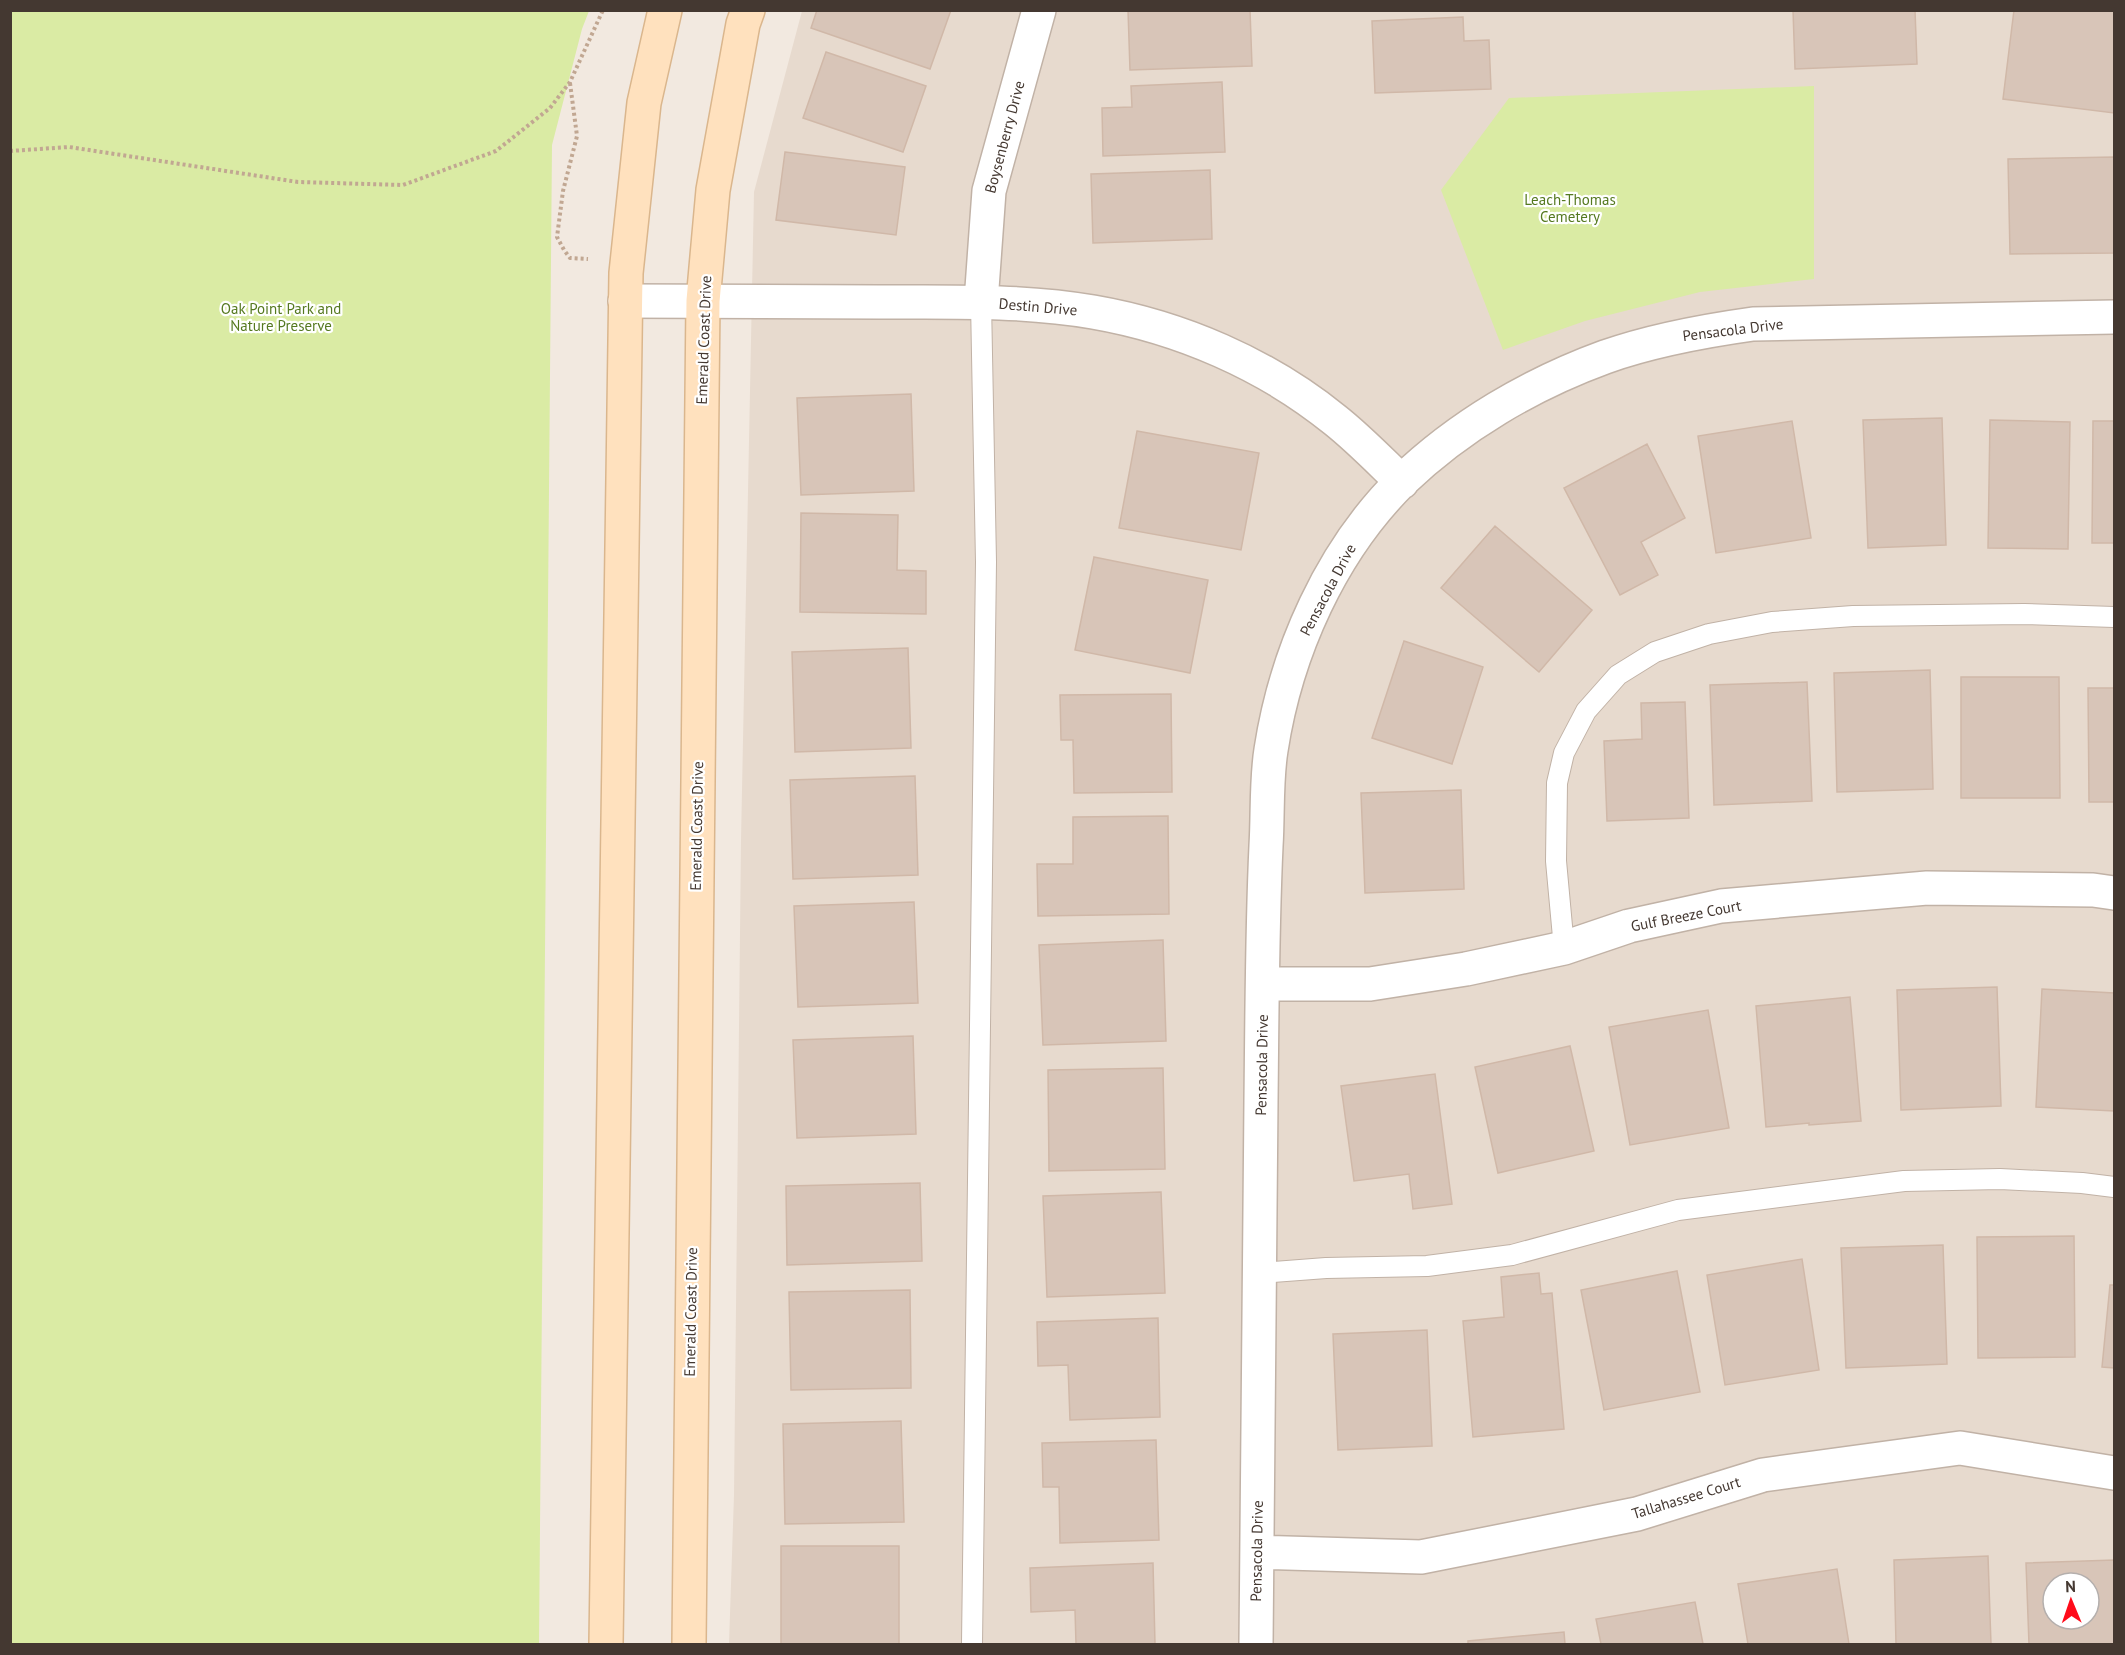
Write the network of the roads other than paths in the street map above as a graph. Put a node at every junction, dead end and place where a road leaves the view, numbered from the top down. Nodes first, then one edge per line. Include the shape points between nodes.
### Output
1 (665, 10) edge
2 (748, 10) edge
3 (1039, 10) edge
4 (625, 301) junction
5 (703, 301) junction
6 (981, 302) junction
7 (2115, 317) edge
8 (1402, 482) junction
9 (2115, 617) edge
10 (2115, 893) edge
11 (1564, 948) junction
12 (1263, 984) junction
13 (2115, 1187) edge
14 (1260, 1273) junction
15 (2115, 1473) edge
16 (1257, 1552) junction
17 (606, 1644) edge
18 (689, 1644) edge
19 (972, 1644) edge
20 (1256, 1644) edge

1 - 4 street via 644,103
2 - 5 street, Emerald Coast Drive via 713,190
3 - 6 street, Boysenberry Drive via 989,191
4 - 5 street, Destin Drive
4 - 17 street
5 - 6 street, Destin Drive
5 - 18 street, Emerald Coast Drive
6 - 8 street, Destin Drive via 1102,314 1177,333 1217,349 1259,369 1335,419
6 - 19 lane via 986,562
7 - 8 street, Pensacola Drive via 1753,324 1654,342 1559,376 1516,398 1438,451
8 - 12 street, Pensacola Drive via 1352,543 1331,577 1294,657 1280,705 1270,753
9 - 11 lane via 1853,616 1772,622 1719,632 1655,652 1618,675 1586,711 1564,753 1557,783 1556,861
10 - 11 street, Gulf Breeze Court via 1927,888 1721,906 1629,926
11 - 12 street, Gulf Breeze Court via 1370,984
12 - 14 street, Pensacola Drive
13 - 14 lane via 2000,1179 1904,1181 1678,1210 1512,1256 1427,1266
14 - 16 street, Pensacola Drive
15 - 16 street, Tallahassee Court via 1960,1448 1763,1475 1637,1514 1421,1557
16 - 20 street, Pensacola Drive

